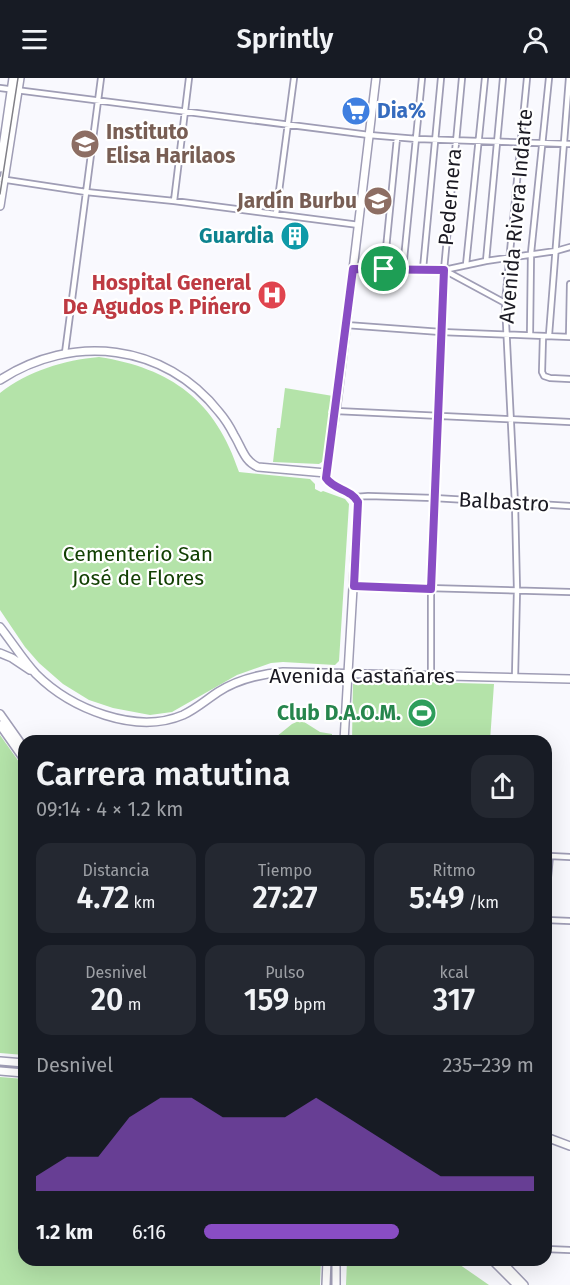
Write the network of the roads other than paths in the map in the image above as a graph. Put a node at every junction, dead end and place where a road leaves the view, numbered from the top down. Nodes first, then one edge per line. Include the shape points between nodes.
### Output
1 (13, 78) edge
2 (20, 78) edge
3 (101, 78) edge
4 (189, 78) edge
5 (294, 78) edge
6 (376, 78) edge
7 (422, 78) edge
8 (441, 78) edge
9 (462, 78) edge
10 (485, 78) edge
11 (503, 78) edge
12 (527, 78) edge
13 (549, 78) edge
14 (569, 78) edge
15 (0, 88) edge
16 (15, 90) junction
17 (98, 101) junction
18 (185, 112) junction
19 (289, 126) junction
20 (369, 135) junction
21 (397, 138) junction
22 (417, 139) junction
23 (435, 140) junction
24 (456, 140) junction
25 (478, 140) junction
26 (497, 141) junction
27 (521, 142) junction
28 (542, 143) junction
29 (567, 144) edge
30 (0, 168) edge
31 (2, 179) edge
32 (86, 192) junction
33 (174, 201) junction
34 (0, 206) edge
35 (276, 214) junction
36 (359, 225) junction
37 (570, 247) edge
38 (556, 250) junction
39 (531, 253) junction
40 (509, 257) junction
41 (486, 261) junction
42 (466, 265) junction
43 (353, 269) junction
44 (384, 269) junction
45 (403, 269) junction
46 (423, 269) junction
47 (444, 270) junction
48 (570, 284) edge
49 (505, 303) junction
50 (346, 325) junction
51 (441, 332) junction
52 (506, 334) junction
53 (530, 335) junction
54 (546, 336) junction
55 (570, 337) edge
56 (65, 353) junction
57 (570, 379) edge
58 (0, 380) edge
59 (336, 411) junction
60 (437, 415) junction
61 (511, 419) junction
62 (570, 422) edge
63 (326, 473) junction
64 (355, 497) junction
65 (434, 498) junction
66 (515, 504) junction
67 (570, 506) edge
68 (354, 586) junction
69 (431, 589) junction
70 (517, 590) junction
71 (570, 592) edge
72 (0, 627) edge
73 (0, 653) edge
74 (35, 673) junction
75 (348, 674) junction
76 (430, 676) junction
77 (515, 677) junction
78 (570, 680) edge
79 (0, 714) edge
80 (0, 725) edge
81 (344, 735) edge
82 (18, 740) edge
83 (18, 750) edge
84 (552, 856) edge
85 (570, 857) edge
86 (552, 920) edge
87 (570, 921) edge
88 (0, 1061) edge
89 (18, 1062) edge
90 (0, 1071) edge
91 (18, 1072) edge
92 (552, 1139) edge
93 (570, 1146) edge
94 (552, 1249) edge
95 (570, 1250) edge
96 (327, 1266) edge
97 (336, 1266) edge
98 (498, 1266) edge
99 (506, 1266) edge
100 (326, 1285) edge
101 (336, 1285) edge
102 (517, 1285) edge
103 (524, 1285) edge

1 - 16 main road
2 - 16 main road
3 - 17 street
4 - 18 street
5 - 19 street
6 - 20 main road
7 - 22 street
8 - 23 street
9 - 24 street, Pedernera
10 - 25 street
11 - 26 street
12 - 27 street, Avenida Rivera Indarte
13 - 28 street
14 - 29 street
15 - 16 street
16 - 17 street
16 - 30 main road
16 - 31 main road
17 - 18 street
17 - 32 street
18 - 19 street
18 - 33 street
19 - 20 street
19 - 35 street
20 - 21 street
20 - 36 main road
21 - 22 street
21 - 44 street
22 - 23 street
22 - 45 street
23 - 24 street
23 - 46 street
24 - 25 street
24 - 47 street, Pedernera
25 - 26 street
25 - 42 street
26 - 27 street
26 - 41 street
27 - 28 street
27 - 40 street, Avenida Rivera Indarte
28 - 29 street
28 - 39 street
29 - 38 street
31 - 32 street
31 - 34 main road
32 - 33 street
32 - 56 street
33 - 35 street
35 - 36 street
36 - 43 main road
37 - 38 street
38 - 39 street
38 - 54 street
39 - 40 street
39 - 53 street
40 - 41 street
40 - 49 street, Avenida Rivera Indarte
41 - 42 street
42 - 47 street
43 - 44 street
43 - 50 main road
44 - 45 street
45 - 46 street
46 - 47 street
47 - 49 street
47 - 51 street, Pedernera
48 - 55 street
49 - 52 street, Avenida Rivera Indarte
50 - 51 street
50 - 59 main road
51 - 52 street
51 - 60 street, Pedernera
52 - 53 street
52 - 61 street, Avenida Rivera Indarte
53 - 54 street
54 - 55 street
54 - 57 street via 544,376
56 - 58 main road via 31,363
56 - 63 main road via 112,352 157,364 208,399 251,464
59 - 60 street
59 - 63 main road
60 - 61 street
60 - 65 street, Pedernera
61 - 62 street
61 - 66 street, Avenida Rivera Indarte
63 - 64 main road via 330,483
64 - 65 street, Balbastro
64 - 68 main road via 358,502
65 - 66 street, Balbastro
65 - 69 street, Pedernera
66 - 67 street, Balbastro
66 - 70 street, Avenida Rivera Indarte
68 - 69 street
68 - 75 main road
69 - 70 street
69 - 76 street, Pedernera
70 - 71 street
70 - 77 street, Avenida Rivera Indarte
72 - 74 main road, Avenida Castañares
73 - 74 main road, Avenida Castañares
74 - 75 main road, Avenida Castañares via 82,705 121,719 151,723 182,715 224,688 258,676 283,672
75 - 76 main road, Avenida Castañares
75 - 81 main road
76 - 77 main road, Avenida Castañares
77 - 78 main road, Avenida Castañares
79 - 82 main road
80 - 83 main road
84 - 85 street
86 - 87 street
88 - 89 main road
90 - 91 main road
92 - 93 main road
94 - 95 street
96 - 100 main road
97 - 101 main road
98 - 102 main road
99 - 103 main road

